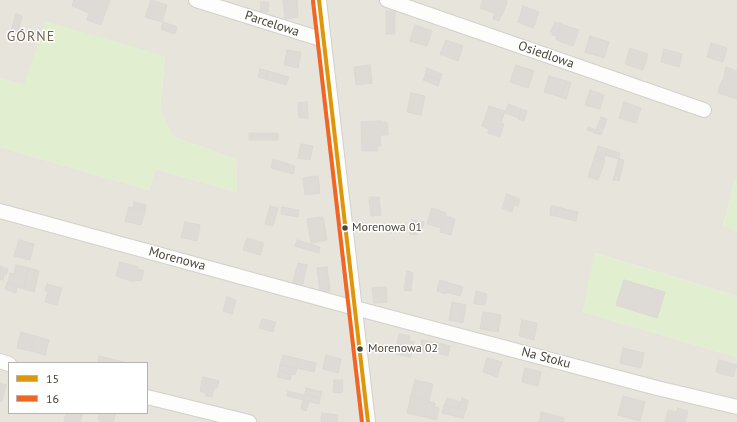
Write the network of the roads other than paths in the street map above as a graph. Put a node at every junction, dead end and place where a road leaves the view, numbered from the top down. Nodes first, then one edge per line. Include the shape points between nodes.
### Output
1 (196, 0) edge
2 (319, 0) edge
3 (387, 0) edge
4 (324, 40) junction
5 (704, 110) dead end
6 (0, 211) edge
7 (355, 308) junction
8 (148, 397) edge
9 (737, 407) edge
10 (250, 422) edge
11 (368, 422) edge

1 - 4 street, Parcelowa
2 - 4 street
3 - 5 street, Osiedlowa
4 - 7 street
6 - 7 street, Morenowa
7 - 9 street, Na Stoku
7 - 11 street
8 - 10 street

